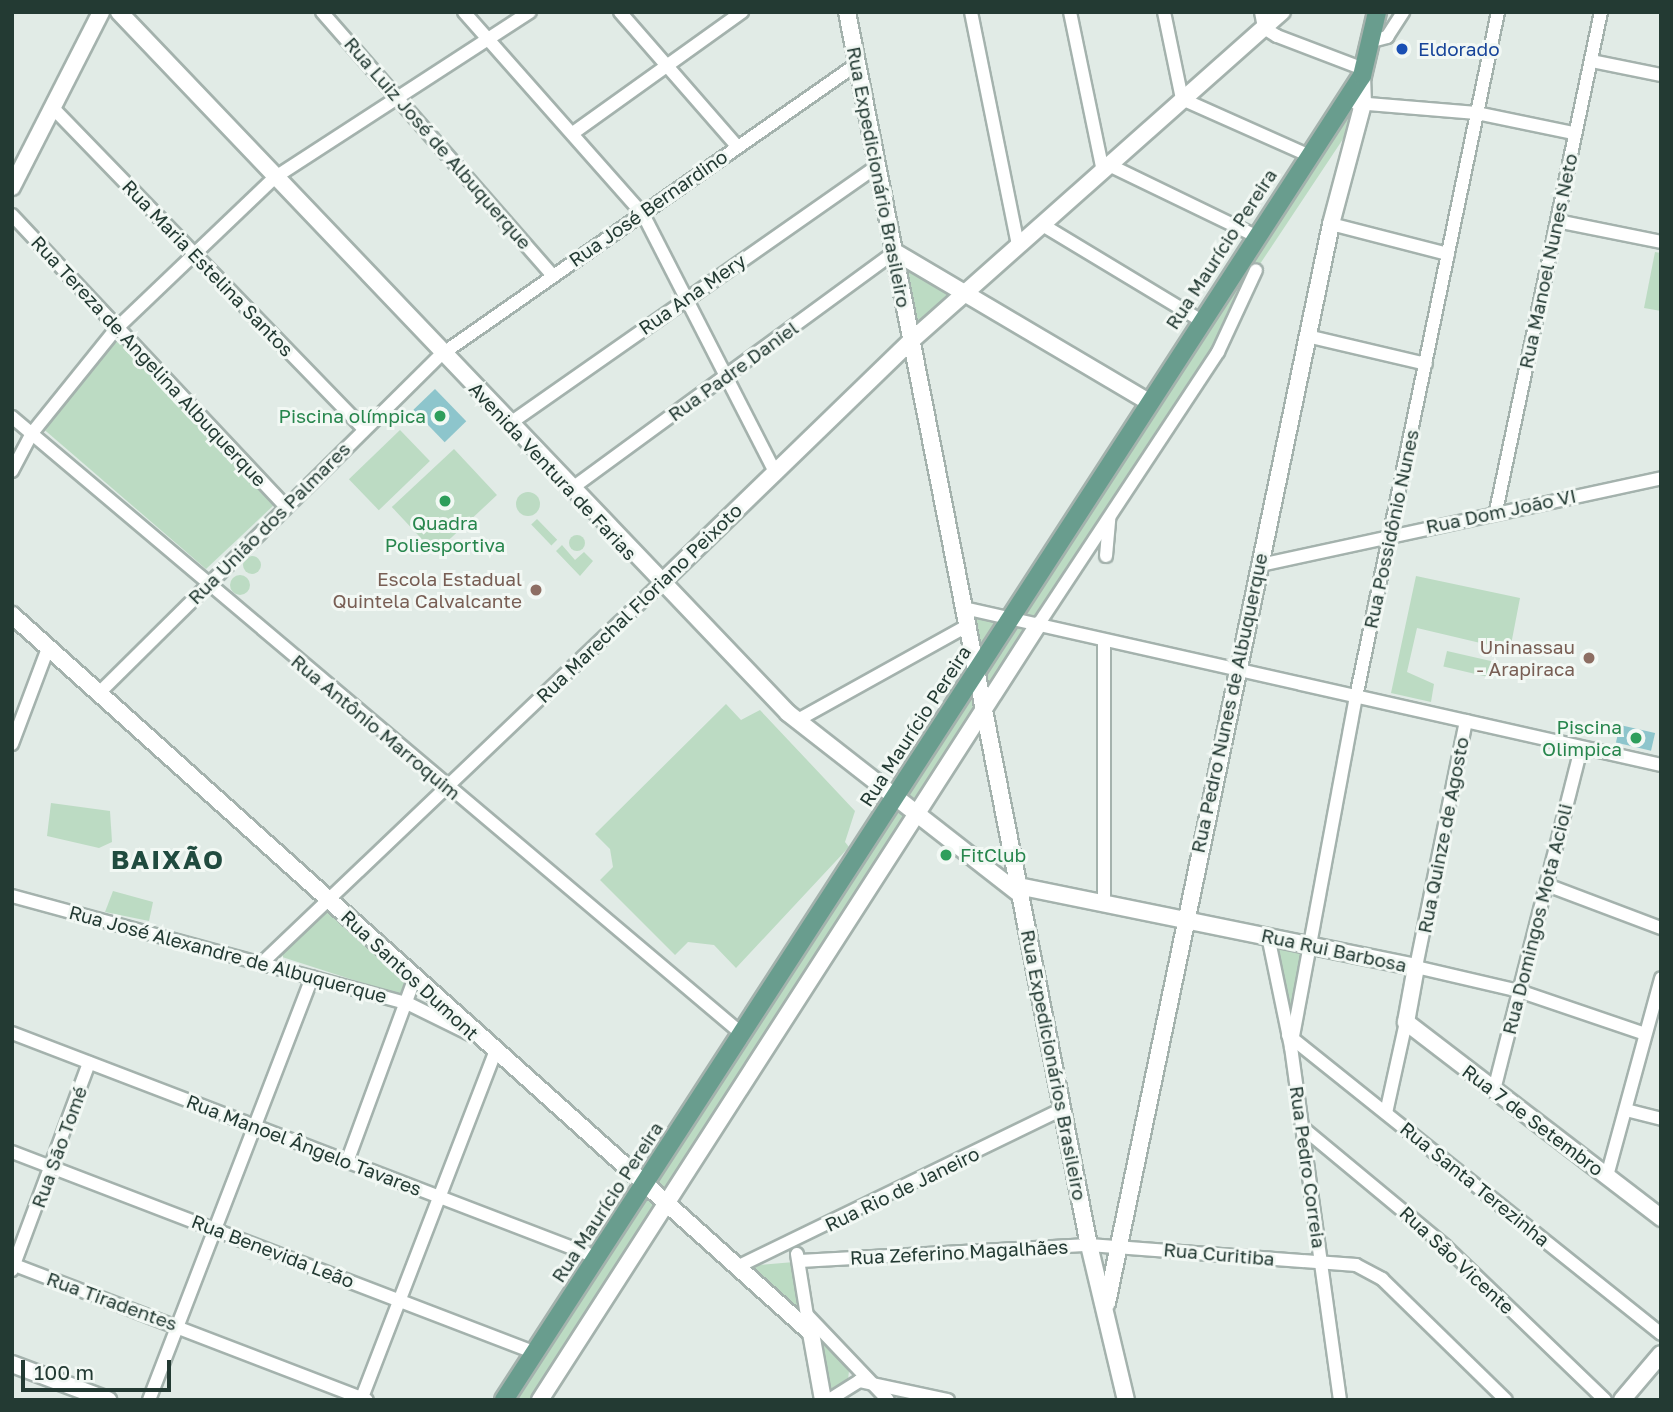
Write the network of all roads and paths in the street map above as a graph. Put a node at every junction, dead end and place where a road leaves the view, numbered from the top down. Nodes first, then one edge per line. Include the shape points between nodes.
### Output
1 (101, 12) edge
2 (119, 12) edge
3 (323, 12) edge
4 (464, 12) edge
5 (530, 12) edge
6 (620, 12) edge
7 (742, 12) edge
8 (847, 12) edge
9 (971, 12) edge
10 (1070, 12) edge
11 (1164, 12) edge
12 (1282, 12) edge
13 (1377, 12) edge
14 (1403, 12) edge
15 (1498, 12) edge
16 (1601, 12) edge
17 (1262, 20) edge
18 (489, 40) junction
19 (1372, 41) junction
20 (1592, 61) junction
21 (857, 64) junction
22 (670, 65) junction
23 (1363, 72) junction
24 (1661, 75) edge
25 (400, 98) junction
26 (1182, 99) junction
27 (1344, 103) junction
28 (1363, 104) junction
29 (52, 107) junction
30 (1477, 113) junction
31 (573, 133) junction
32 (1574, 133) junction
33 (737, 145) junction
34 (1307, 155) junction
35 (876, 167) junction
36 (1106, 168) junction
37 (274, 178) junction
38 (12, 187) edge
39 (643, 214) junction
40 (12, 215) edge
41 (1557, 221) junction
42 (1331, 223) junction
43 (1041, 224) junction
44 (1254, 235) junction
45 (1661, 242) edge
46 (1018, 246) junction
47 (895, 251) junction
48 (193, 252) junction
49 (1448, 254) junction
50 (1256, 270) dead end
51 (552, 275) junction
52 (967, 291) junction
53 (685, 298) junction
54 (1200, 320) junction
55 (116, 329) junction
56 (1307, 336) junction
57 (911, 341) junction
58 (442, 354) junction
59 (1426, 364) junction
60 (724, 377) junction
61 (1147, 401) junction
62 (12, 417) edge
63 (509, 425) junction
64 (364, 429) junction
65 (32, 433) junction
66 (12, 471) edge
67 (775, 472) junction
68 (1661, 478) edge
69 (570, 489) junction
70 (286, 507) junction
71 (1496, 511) junction
72 (1109, 518) junction
73 (1390, 535) junction
74 (1106, 556) dead end
75 (1260, 565) junction
76 (207, 583) junction
77 (660, 584) junction
78 (964, 608) junction
79 (12, 615) edge
80 (1008, 618) junction
81 (1038, 625) junction
82 (967, 626) junction
83 (1104, 640) junction
84 (48, 648) junction
85 (976, 670) junction
86 (1237, 671) junction
87 (98, 694) junction
88 (1356, 697) junction
89 (985, 710) junction
90 (796, 721) junction
91 (1466, 721) junction
92 (12, 744) edge
93 (1581, 748) junction
94 (1661, 765) edge
95 (448, 788) junction
96 (894, 798) junction
97 (918, 815) junction
98 (1013, 859) junction
99 (986, 867) junction
100 (1547, 885) junction
101 (1019, 890) junction
102 (12, 896) edge
103 (328, 899) junction
104 (1104, 902) junction
105 (1182, 920) junction
106 (1661, 928) edge
107 (1268, 936) junction
108 (1308, 945) junction
109 (262, 962) junction
110 (1416, 967) junction
111 (312, 977) junction
112 (415, 977) junction
113 (1661, 978) edge
114 (1519, 991) junction
115 (407, 1003) junction
116 (1406, 1022) junction
117 (1652, 1027) edge
118 (12, 1033) edge
119 (742, 1034) junction
120 (478, 1039) junction
121 (1290, 1040) junction
122 (495, 1053) junction
123 (89, 1063) junction
124 (1494, 1090) junction
125 (1063, 1109) junction
126 (1626, 1110) junction
127 (1386, 1113) junction
128 (1661, 1119) edge
129 (254, 1126) junction
130 (1303, 1128) junction
131 (12, 1152) edge
132 (347, 1162) junction
133 (52, 1167) junction
134 (1606, 1176) junction
135 (645, 1182) junction
136 (441, 1197) junction
137 (670, 1204) junction
138 (1661, 1218) edge
139 (214, 1227) junction
140 (793, 1244) junction
141 (1088, 1245) junction
142 (1118, 1245) junction
143 (596, 1257) junction
144 (800, 1261) junction
145 (1321, 1263) junction
146 (13, 1266) edge
147 (739, 1266) junction
148 (400, 1300) junction
149 (1106, 1305) junction
150 (807, 1314) junction
151 (177, 1325) junction
152 (811, 1333) junction
153 (1661, 1334) edge
154 (533, 1352) junction
155 (1661, 1354) edge
156 (12, 1364) edge
157 (868, 1381) junction
158 (363, 1399) edge
159 (108, 1400) edge
160 (149, 1400) edge
161 (504, 1400) edge
162 (540, 1400) edge
163 (822, 1400) edge
164 (829, 1400) edge
165 (888, 1400) edge
166 (948, 1400) edge
167 (1126, 1400) edge
168 (1340, 1400) edge
169 (1506, 1400) edge
170 (1605, 1400) edge
171 (1622, 1400) edge

1 - 29 street
2 - 37 street, Avenida Ventura de Farias
3 - 25 street, Rua Luiz José de Albuquerque
4 - 18 street
5 - 18 street
6 - 22 street
7 - 22 street
8 - 21 street, Rua Expedicionário Brasileiro
9 - 46 street
10 - 36 street
11 - 26 street
12 - 17 street, Rua Marechal Floriano Peixoto
13 - 19 main road, Rua Maurício Pereira
14 - 19 street via 1387,37
15 - 30 street, Rua Possidônio Nunes
16 - 20 street, Rua Manoel Nunes Neto
17 - 23 street
17 - 26 street, Rua Marechal Floriano Peixoto
18 - 25 street
18 - 31 street
19 - 23 main road, Rua Maurício Pereira
20 - 24 street
20 - 32 street, Rua Manoel Nunes Neto
21 - 33 street, Rua José Bernardino
21 - 35 street, Rua Expedicionário Brasileiro
22 - 31 street
22 - 33 street
23 - 27 main road, Rua Maurício Pereira
23 - 28 street, Rua Pedro Nunes de Albuquerque
25 - 37 street
25 - 51 street, Rua Luiz José de Albuquerque
26 - 34 street
26 - 36 street, Rua Marechal Floriano Peixoto
27 - 28 street
27 - 34 main road, Rua Maurício Pereira
28 - 30 street
28 - 42 street, Rua Pedro Nunes de Albuquerque
29 - 38 street
29 - 48 street, Rua Maria Estelina Santos
30 - 32 street
30 - 49 street, Rua Possidônio Nunes
31 - 39 street
32 - 41 street, Rua Manoel Nunes Neto
33 - 39 street, Rua José Bernardino
34 - 44 main road, Rua Maurício Pereira
35 - 47 street, Rua Expedicionário Brasileiro
35 - 53 street, Rua Ana Mery
36 - 43 street, Rua Marechal Floriano Peixoto
36 - 44 street
37 - 48 street
37 - 58 street, Avenida Ventura de Farias
39 - 51 street, Rua José Bernardino
39 - 53 street
40 - 55 street, Rua Tereza de Angelina Albuquerque
41 - 45 street
41 - 71 street, Rua Manoel Nunes Neto
42 - 49 street
42 - 56 street, Rua Pedro Nunes de Albuquerque
43 - 46 street, Rua Marechal Floriano Peixoto
43 - 54 street
44 - 54 main road, Rua Maurício Pereira
46 - 52 street, Rua Marechal Floriano Peixoto
47 - 52 street
47 - 57 street, Rua Expedicionário Brasileiro
47 - 60 street, Rua Padre Daniel
48 - 55 street
48 - 64 street, Rua Maria Estelina Santos
49 - 59 street, Rua Possidônio Nunes
50 - 72 street via 1218,352
51 - 58 street, Rua José Bernardino
52 - 57 street, Rua Marechal Floriano Peixoto
52 - 61 street
53 - 60 street
53 - 63 street, Rua Ana Mery
54 - 61 main road, Rua Maurício Pereira
55 - 65 street
55 - 70 street, Rua Tereza de Angelina Albuquerque
56 - 59 street
56 - 75 street, Rua Pedro Nunes de Albuquerque
57 - 67 street, Rua Marechal Floriano Peixoto
57 - 78 street, Rua Expedicionário Brasileiro
58 - 63 street, Avenida Ventura de Farias
58 - 64 street, Rua União dos Palmares
59 - 73 street, Rua Possidônio Nunes
60 - 67 street
60 - 69 street, Rua Padre Daniel
61 - 80 main road, Rua Maurício Pereira
62 - 65 street, Rua Antônio Marroquim
63 - 69 street, Avenida Ventura de Farias
64 - 70 street, Rua União dos Palmares
65 - 66 street
65 - 76 street, Rua Antônio Marroquim
67 - 77 street, Rua Marechal Floriano Peixoto
68 - 71 street, Rua Dom João VI
69 - 77 street, Avenida Ventura de Farias
70 - 76 street, Rua União dos Palmares
71 - 73 street, Rua Dom João VI
72 - 74 street
72 - 81 street
73 - 75 street, Rua Dom João VI
73 - 88 street, Rua Possidônio Nunes
75 - 86 street, Rua Pedro Nunes de Albuquerque
76 - 87 street, Rua União dos Palmares
76 - 95 street, Rua Antônio Marroquim
77 - 90 street, Avenida Ventura de Farias
77 - 95 street, Rua Marechal Floriano Peixoto
78 - 80 street
78 - 82 street, Rua Expedicionários Brasileiro
79 - 84 street, Rua Santos Dumont
80 - 81 street
80 - 85 main road, Rua Maurício Pereira
81 - 83 street
81 - 89 street
82 - 85 street, Rua Expedicionários Brasileiro
82 - 90 street
83 - 86 street
83 - 104 street
84 - 87 street, Rua Santos Dumont
84 - 92 street
85 - 89 street, Rua Expedicionários Brasileiro
85 - 96 main road, Rua Maurício Pereira
86 - 88 street
86 - 105 street, Rua Pedro Nunes de Albuquerque
87 - 103 street, Rua Santos Dumont
88 - 91 street
88 - 108 street, Rua Possidônio Nunes
89 - 97 street
89 - 98 street, Rua Expedicionários Brasileiro
90 - 96 street, Avenida Ventura de Farias
91 - 93 street
91 - 110 street, Rua Quinze de Agosto
93 - 94 street
93 - 100 street, Rua Domingos Mota Acioli
95 - 103 street, Rua Marechal Floriano Peixoto
95 - 119 street, Rua Antônio Marroquim
96 - 97 street, Avenida Ventura de Farias
96 - 119 main road, Rua Maurício Pereira
97 - 99 street, Avenida Ventura de Farias
97 - 137 street
98 - 99 street
98 - 101 street, Rua Expedicionários Brasileiro
99 - 101 street, Avenida Ventura de Farias
100 - 106 street
100 - 114 street, Rua Domingos Mota Acioli
101 - 104 street, Rua Rui Barbosa
101 - 125 street, Rua Expedicionários Brasileiro
102 - 109 street, Rua José Alexandre de Albuquerque
103 - 109 street, Rua Marechal Floriano Peixoto
103 - 112 street, Rua Santos Dumont
104 - 105 street, Rua Rui Barbosa
105 - 107 street, Rua Rui Barbosa
105 - 142 street, Rua Pedro Nunes de Albuquerque
107 - 108 street, Rua Rui Barbosa
107 - 121 street, Rua Pedro Correia
108 - 110 street, Rua Rui Barbosa
108 - 121 street, Rua Possidônio Nunes
109 - 111 street, Rua José Alexandre de Albuquerque
110 - 114 street, Rua Rui Barbosa
110 - 116 street, Rua Quinze de Agosto
111 - 115 street, Rua José Alexandre de Albuquerque
111 - 129 street
112 - 115 street
112 - 120 street, Rua Santos Dumont
113 - 117 street
114 - 117 street, Rua Rui Barbosa
114 - 124 street, Rua Domingos Mota Acioli
115 - 120 street, Rua José Alexandre de Albuquerque
115 - 132 street
116 - 124 street, Rua 7 de Setembro
116 - 127 street, Rua Quinze de Agosto
117 - 126 street
118 - 123 street, Rua Manoel Ângelo Tavares
119 - 135 main road, Rua Maurício Pereira
120 - 122 street, Rua Santos Dumont
121 - 127 street, Rua Santa Terezinha
121 - 130 street, Rua Pedro Correia
122 - 135 street, Rua Santos Dumont
122 - 136 street
123 - 129 street, Rua Manoel Ângelo Tavares
123 - 133 street, Rua São Tomé
124 - 134 street, Rua 7 de Setembro
125 - 140 street, Rua Rio de Janeiro
125 - 141 street, Rua Expedicionários Brasileiro
126 - 128 street
126 - 134 street
127 - 153 street, Rua Santa Terezinha
129 - 132 street, Rua Manoel Ângelo Tavares
129 - 139 street
130 - 145 street, Rua Pedro Correia
130 - 170 street, Rua São Vicente via 1445,1246
131 - 133 street, Rua Benevida Leão
132 - 136 street, Rua Manoel Ângelo Tavares
133 - 139 street, Rua Benevida Leão
133 - 146 street, Rua São Tomé
134 - 138 street, Rua 7 de Setembro
135 - 137 street, Rua Santos Dumont
135 - 143 main road, Rua Maurício Pereira
136 - 143 street, Rua Manoel Ângelo Tavares
136 - 148 street
137 - 147 street, Rua Santos Dumont
137 - 162 street
139 - 148 street, Rua Benevida Leão
139 - 151 street
140 - 144 street
140 - 147 street, Rua Rio de Janeiro
141 - 142 street, Rua Zeferino Magalhães
141 - 144 street, Rua Zeferino Magalhães
141 - 149 street, Rua Expedicionários Brasileiro
142 - 145 street, Rua Curitiba
142 - 149 street, Rua Pedro Nunes de Albuquerque
143 - 154 main road, Rua Maurício Pereira
144 - 150 street
145 - 168 street, Rua Pedro Correia
145 - 169 street, Rua Curitiba via 1373,1271
146 - 151 street, Rua Tiradentes
147 - 152 street, Rua Santos Dumont
148 - 154 street, Rua Benevida Leão
148 - 158 street
149 - 167 street, Rua Expedicionários Brasileiro
150 - 152 street
150 - 157 street
151 - 158 street, Rua Tiradentes
151 - 160 street
152 - 163 street
154 - 161 main road, Rua Maurício Pereira
155 - 171 street
156 - 159 street
157 - 164 street via 853,1383
157 - 165 street
157 - 166 street

